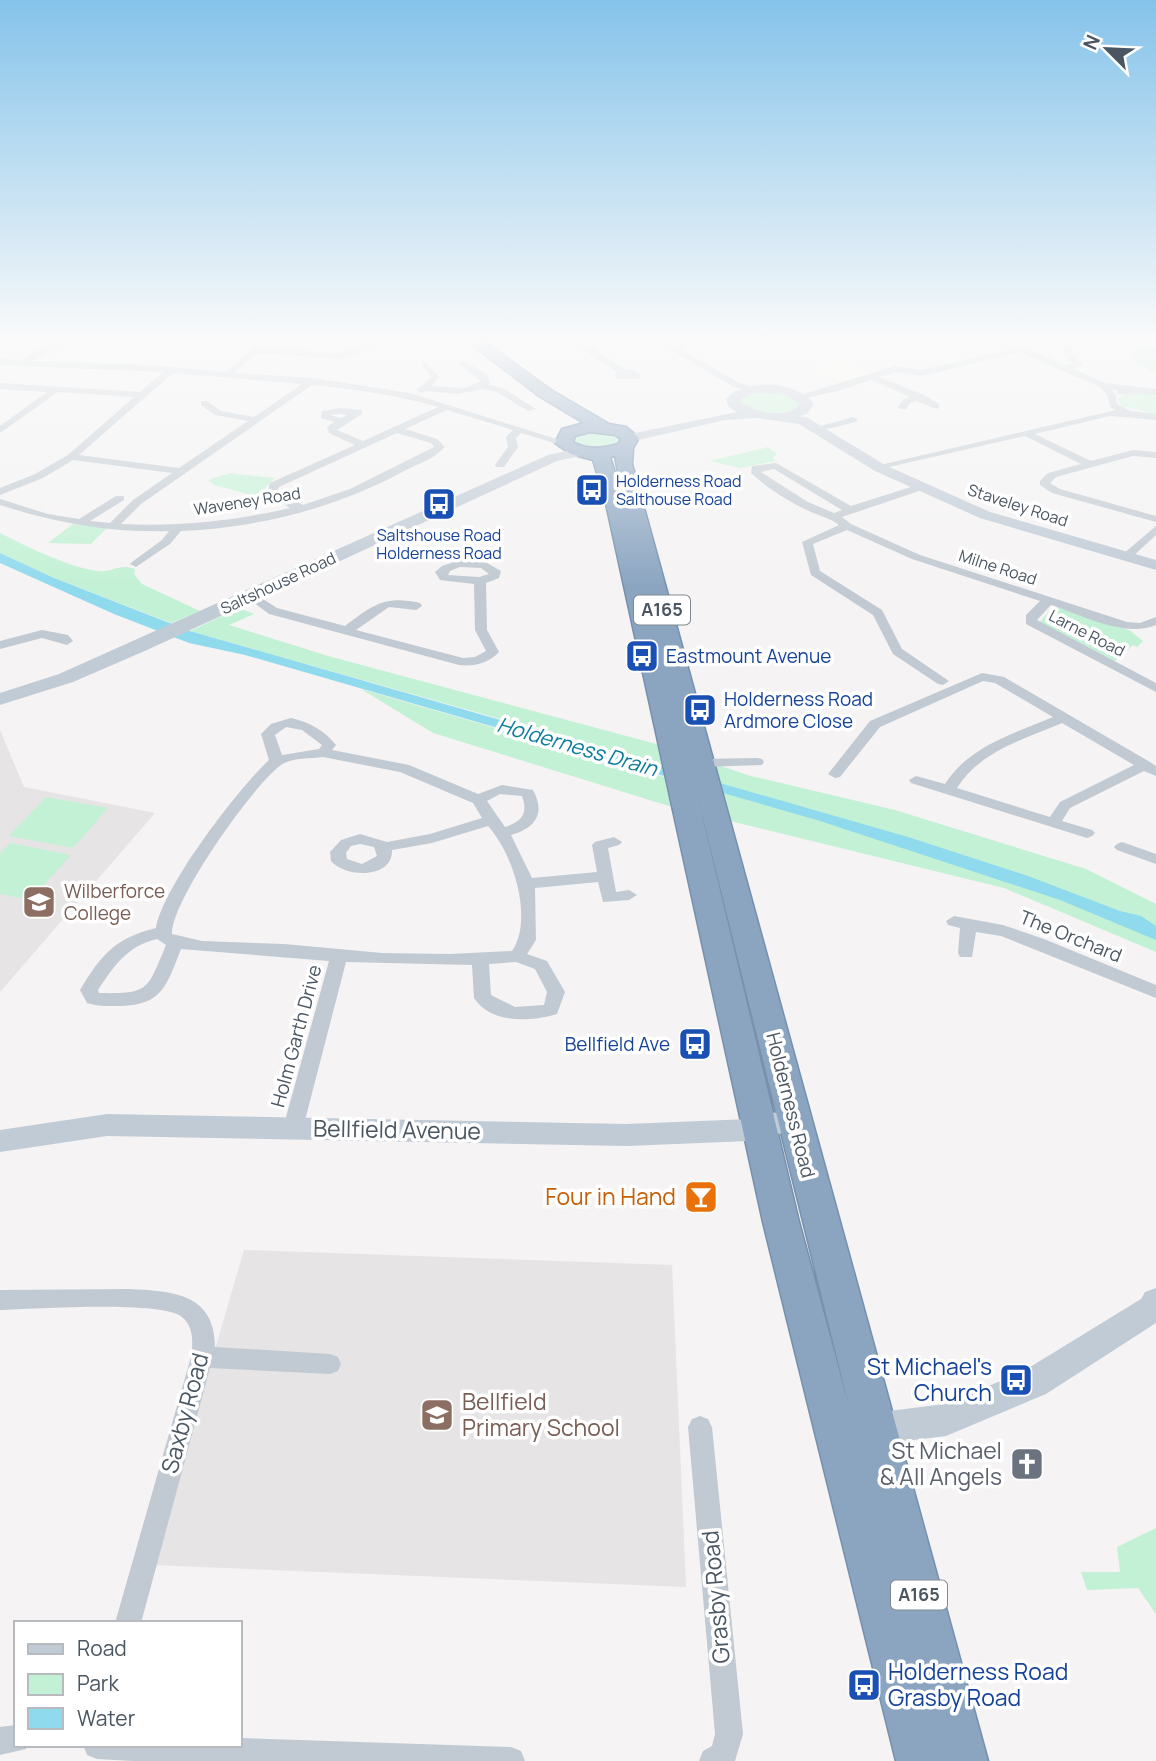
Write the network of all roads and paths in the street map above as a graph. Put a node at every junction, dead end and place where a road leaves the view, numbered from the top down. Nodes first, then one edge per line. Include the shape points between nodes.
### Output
1 (110, 422) edge
2 (255, 422) edge
3 (342, 422) edge
4 (412, 422) edge
5 (494, 422) edge
6 (565, 422) edge
7 (594, 422) edge
8 (682, 422) edge
9 (698, 422) edge
10 (816, 422) edge
11 (1059, 422) edge
12 (602, 427) junction
13 (396, 429) junction
14 (519, 430) junction
15 (1026, 433) junction
16 (625, 439) junction
17 (361, 444) junction
18 (571, 445) junction
19 (1156, 455) edge
20 (71, 457) junction
21 (504, 463) dead end
22 (1091, 465) junction
23 (880, 468) junction
24 (183, 472) junction
25 (921, 487) junction
26 (0, 492) edge
27 (120, 498) dead end
28 (0, 502) edge
29 (298, 509) junction
30 (850, 510) junction
31 (836, 517) junction
32 (1156, 519) edge
33 (80, 523) junction
34 (113, 526) junction
35 (847, 526) junction
36 (178, 527) junction
37 (1156, 529) edge
38 (1127, 556) junction
39 (136, 564) dead end
40 (1156, 565) edge
41 (480, 581) dead end
42 (251, 596) junction
43 (1049, 600) junction
44 (416, 606) dead end
45 (1156, 621) edge
46 (345, 632) junction
47 (67, 641) dead end
48 (0, 645) edge
49 (975, 664) dead end
50 (989, 677) junction
51 (943, 681) dead end
52 (1156, 688) edge
53 (0, 699) edge
54 (1064, 717) junction
55 (323, 753) junction
56 (276, 761) junction
57 (757, 762) dead end
58 (837, 766) dead end
59 (1150, 768) edge
60 (694, 776) junction
61 (916, 780) dead end
62 (949, 789) junction
63 (479, 800) junction
64 (1054, 822) junction
65 (496, 826) junction
66 (1087, 833) dead end
67 (614, 842) dead end
68 (1122, 846) dead end
69 (384, 847) dead end
70 (1156, 859) edge
71 (606, 876) junction
72 (527, 884) junction
73 (629, 895) dead end
74 (168, 937) junction
75 (966, 953) dead end
76 (339, 956) junction
77 (517, 956) junction
78 (480, 960) junction
79 (1156, 992) edge
80 (777, 1125) junction
81 (293, 1128) junction
82 (0, 1141) edge
83 (0, 1300) edge
84 (1156, 1302) edge
85 (202, 1357) junction
86 (330, 1364) dead end
87 (700, 1427) dead end
88 (856, 1432) junction
89 (129, 1621) edge
90 (114, 1747) edge
91 (193, 1756) edge
92 (510, 1761) edge
93 (713, 1761) edge
94 (921, 1761) edge
95 (963, 1761) edge

1 - 20 street
2 - 24 street
3 - 17 street via 332,431
4 - 13 street
5 - 14 street
6 - 18 highway, Holderness Road / A165
7 - 12 highway
8 - 16 street
9 - 16 street, Staveley Road
10 - 23 street, Staveley Road
11 - 15 street
12 - 16 highway
12 - 18 highway
13 - 17 street
13 - 29 street, Waveney Road via 440,447 377,482
14 - 18 street
14 - 21 street via 511,437 513,447
15 - 22 street
15 - 23 street
16 - 18 highway
16 - 60 highway, Holderness Road / A165 via 623,464
17 - 29 street via 274,485 276,495
18 - 42 street, Saltshouse Road
18 - 60 highway, Holderness Road / A165 via 601,457
19 - 22 street via 1133,453
20 - 24 street
20 - 26 street
22 - 32 street via 1048,477 1044,483 1056,491
23 - 25 street, Staveley Road
24 - 34 street via 125,511
25 - 30 street
25 - 38 street, Staveley Road via 985,515
27 - 33 street
28 - 33 street, Waveney Road
29 - 36 street, Waveney Road
30 - 31 street
30 - 31 street, Milne Road via 776,466 756,468 755,473 794,498
31 - 35 street, Milne Road
33 - 34 street, Waveney Road
34 - 36 street, Waveney Road
35 - 43 street, Milne Road via 916,557
35 - 51 street via 808,542 816,573 878,613 897,651
36 - 39 street
37 - 38 street
38 - 40 street, Staveley Road
41 - 46 street via 481,630 493,652 485,658 463,662
42 - 46 street via 273,611
42 - 53 street, Saltshouse Road via 66,678
43 - 45 street, Milne Road via 1125,625 1141,627
43 - 52 street, Larne Road via 1030,621
44 - 46 street via 398,600 387,603
47 - 48 street via 42,630
49 - 50 street
50 - 54 street
50 - 58 street via 875,724
54 - 59 street
54 - 62 street via 975,757
55 - 56 street
55 - 56 street via 329,745 319,735 297,721 284,721 268,734
55 - 63 street via 404,768
56 - 74 street via 219,830 174,897
57 - 60 street
59 - 64 street via 1065,805
60 - 80 highway, Holderness Road / A165
61 - 62 street
62 - 64 street
63 - 65 street
63 - 65 street via 503,789 528,793 533,804 531,819 524,827
64 - 66 street
65 - 69 street
65 - 72 street
67 - 71 street via 600,845
68 - 70 street
71 - 72 street
71 - 73 street via 609,898
72 - 77 street via 528,940
74 - 74 street via 134,938 117,949 89,990 93,999 140,1001 157,989
74 - 76 street, Holm Garth Drive
75 - 79 street, The Orchard via 961,923 1038,943
76 - 78 street, Holm Garth Drive
76 - 81 street, Holm Garth Drive
77 - 78 street, Holm Garth Drive
77 - 78 street via 541,965 556,992 551,1010 522,1014 498,1010 483,998
80 - 81 street, Bellfield Avenue via 642,1135
80 - 88 highway, Holderness Road / A165
81 - 82 street, Bellfield Avenue via 107,1125
83 - 85 street, Saxby Road via 159,1300 178,1305 188,1308 204,1332
84 - 88 street via 1152,1310 1034,1383 946,1420
85 - 86 street
85 - 89 street, Saxby Road
87 - 93 street, Grasby Road via 729,1734 723,1755
88 - 94 highway, Holderness Road / A165
88 - 95 highway, Holderness Road / A165
90 - 91 street
91 - 92 street via 388,1754

